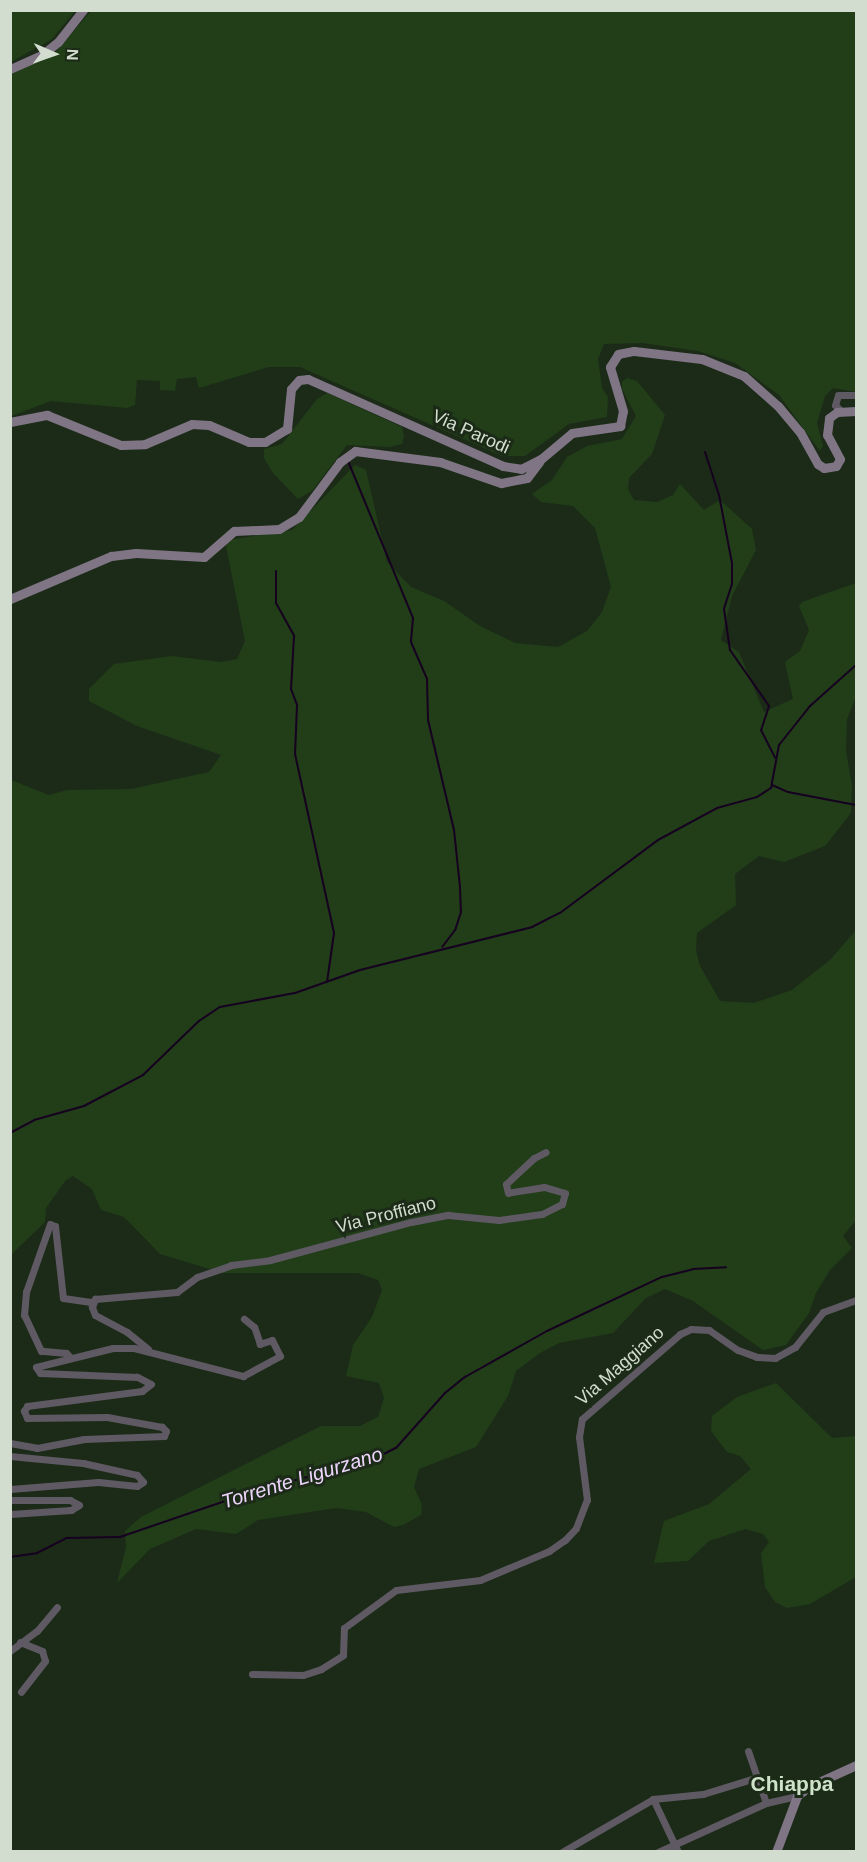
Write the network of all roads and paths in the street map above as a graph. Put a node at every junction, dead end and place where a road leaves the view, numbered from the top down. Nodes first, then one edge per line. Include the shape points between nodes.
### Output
1 (83, 10) edge
2 (10, 69) edge
3 (856, 395) edge
4 (841, 411) junction
5 (856, 411) edge
6 (10, 422) edge
7 (541, 459) junction
8 (10, 599) edge
9 (546, 1152) dead end
10 (856, 1300) edge
11 (93, 1302) junction
12 (244, 1319) dead end
13 (148, 1349) junction
14 (71, 1358) junction
15 (10, 1443) edge
16 (10, 1456) edge
17 (10, 1489) edge
18 (10, 1500) edge
19 (10, 1514) edge
20 (57, 1607) dead end
21 (20, 1642) junction
22 (10, 1651) edge
23 (252, 1674) dead end
24 (21, 1692) dead end
25 (748, 1751) dead end
26 (856, 1765) edge
27 (755, 1778) junction
28 (797, 1796) junction
29 (654, 1799) junction
30 (766, 1803) junction
31 (676, 1848) edge
32 (561, 1851) edge
33 (658, 1851) edge
34 (776, 1851) edge

1 - 2 street via 58,42 43,54
3 - 4 street via 838,395 836,405
4 - 5 street
4 - 7 street, Via Parodi via 831,416 826,426 840,461 833,468 824,468 778,406 744,376 692,357 627,352 615,356 610,367 623,411 620,426 572,433
6 - 7 street, Via Parodi via 47,415 121,445 145,444 192,424 209,425 249,442 265,442 287,429 291,389 299,380 308,379 502,466 521,469
7 - 8 street via 527,478 501,483 440,462 355,451 340,462 299,517 279,529 234,531 204,556 111,556
9 - 11 street, Via Proffiano via 506,1184 508,1193 544,1187 565,1192 562,1204 542,1214 499,1220 448,1215 411,1222 279,1257 231,1265 197,1277 177,1292
10 - 23 street, Via Maggiano via 823,1312 795,1347 772,1358 738,1350 709,1330 691,1329 680,1334 582,1419 579,1437 587,1500 576,1528 565,1540 549,1551 480,1580 396,1590 344,1628 343,1655 321,1669 303,1676
11 - 13 street, Via Proffiano via 95,1315
11 - 14 street, Via Proffiano via 63,1298 56,1226 50,1224 26,1292 24,1316 41,1351 66,1353
12 - 13 street, Via Proffiano via 254,1328 260,1344 272,1340 280,1356 251,1374 235,1376
13 - 14 street, Via Proffiano via 123,1347
14 - 15 street, Via Proffiano via 41,1363 35,1369 137,1377 147,1380 150,1386 142,1391 74,1403 27,1406 27,1418 106,1417 159,1426 166,1434 84,1439 44,1448
16 - 17 street via 108,1468 137,1475 143,1482 137,1486 98,1482
18 - 19 street via 70,1500 79,1505 45,1513
20 - 21 street via 37,1631
21 - 22 street
21 - 24 street via 42,1651 45,1661
25 - 27 street
26 - 28 street
27 - 29 street via 703,1794
27 - 30 street
28 - 30 street
28 - 34 street
29 - 31 street
29 - 32 street
30 - 31 street
31 - 33 street

